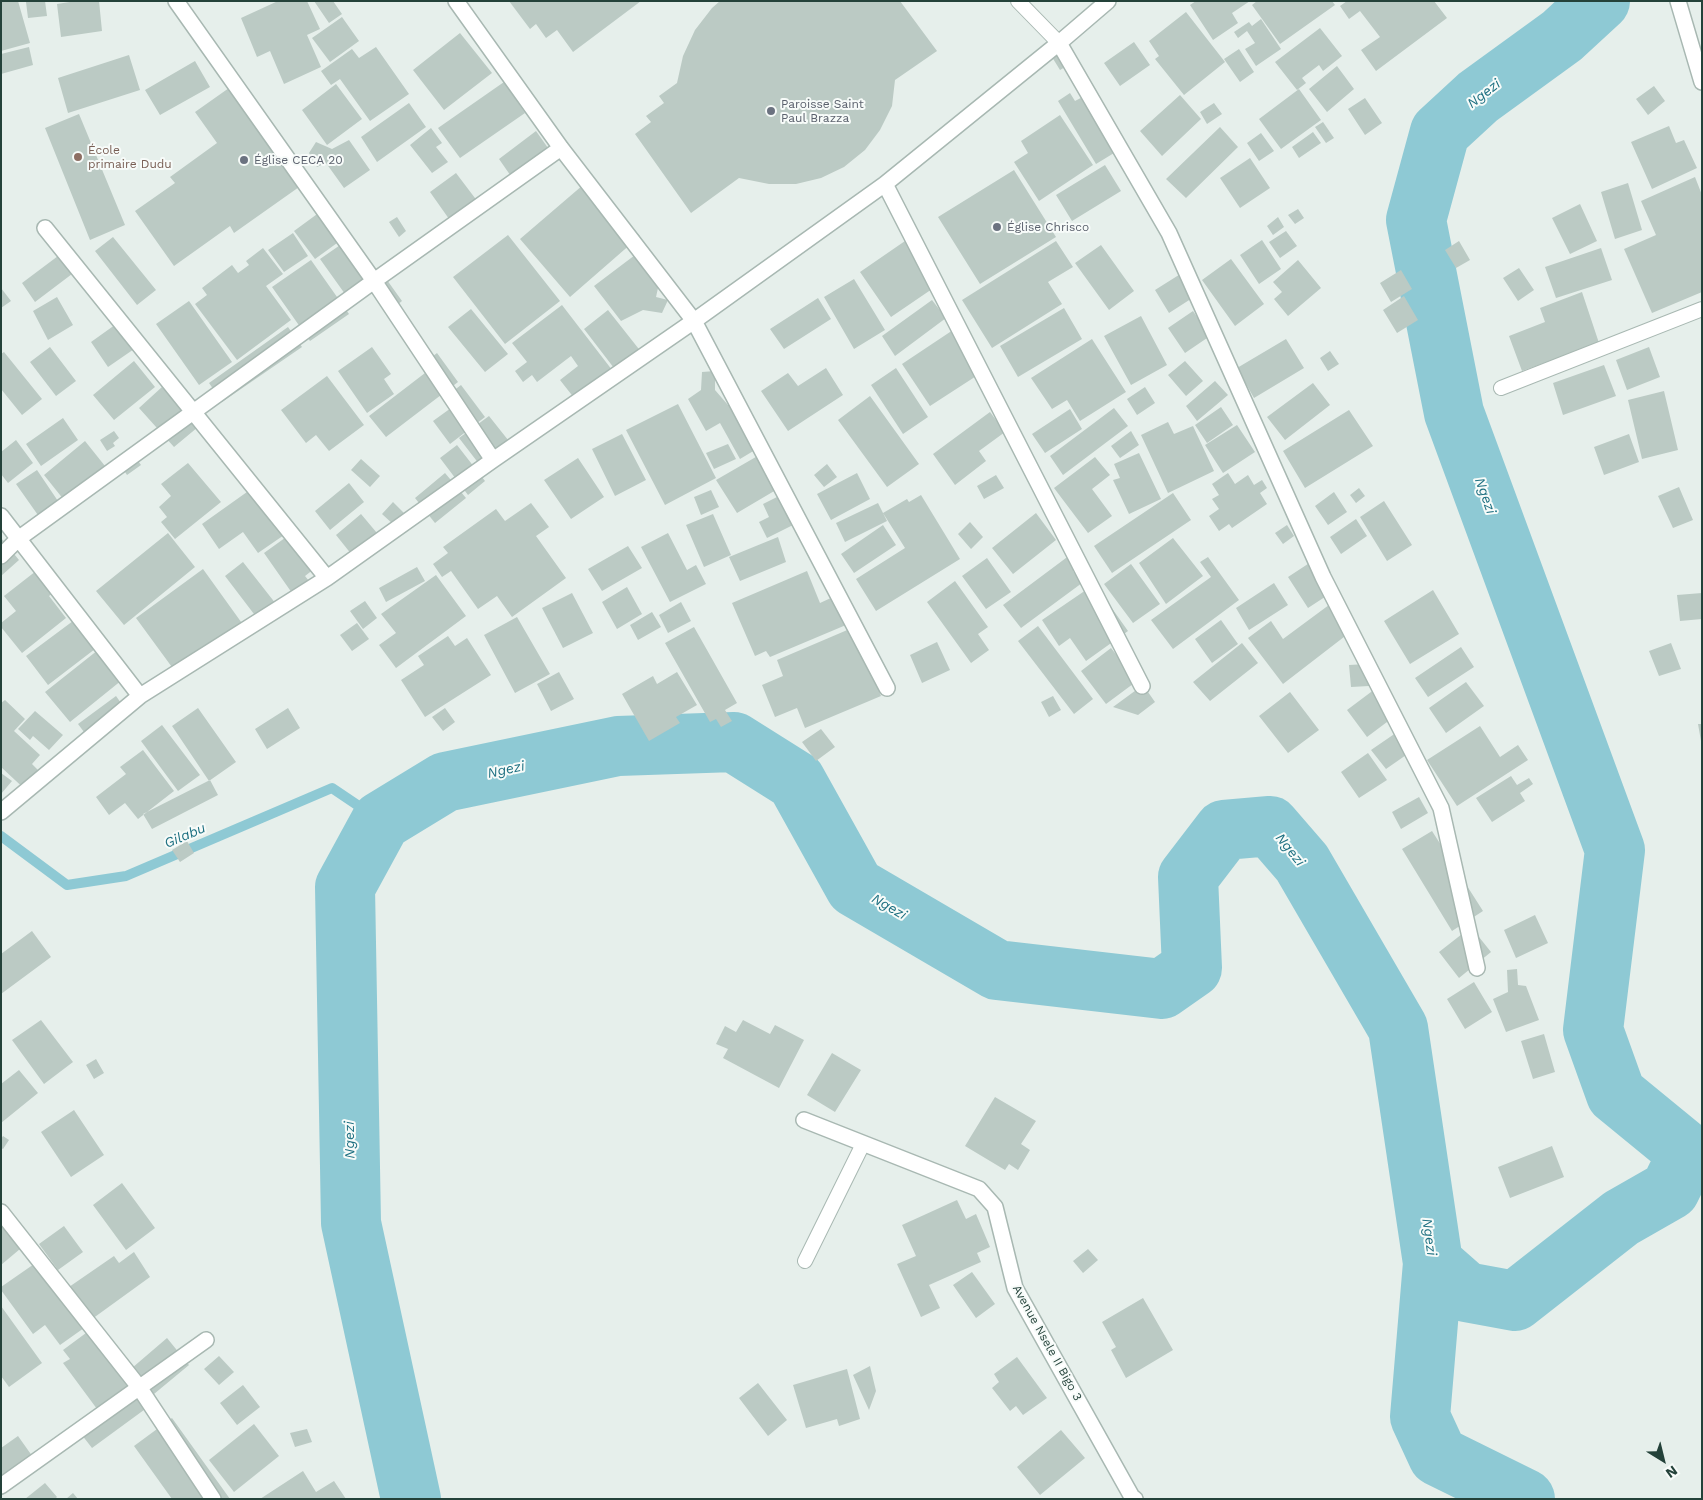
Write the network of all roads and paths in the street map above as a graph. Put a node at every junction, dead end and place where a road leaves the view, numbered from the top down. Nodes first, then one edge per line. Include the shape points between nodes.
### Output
1 (176, 1) edge
2 (456, 1) edge
3 (1018, 1) edge
4 (1108, 1) edge
5 (1678, 1) edge
6 (1059, 43) junction
7 (1702, 82) edge
8 (561, 148) junction
9 (885, 184) junction
10 (45, 228) dead end
11 (374, 281) junction
12 (1702, 309) edge
13 (694, 320) junction
14 (1502, 388) dead end
15 (193, 414) junction
16 (493, 460) junction
17 (1, 516) edge
18 (18, 539) junction
19 (1, 556) edge
20 (327, 578) junction
21 (1142, 686) dead end
22 (887, 688) dead end
23 (140, 696) junction
24 (1, 812) edge
25 (1477, 968) dead end
26 (804, 1120) dead end
27 (863, 1144) junction
28 (1, 1212) edge
29 (805, 1261) dead end
30 (206, 1340) dead end
31 (139, 1387) junction
32 (1, 1486) edge
33 (1133, 1498) edge
34 (213, 1499) edge

1 - 11 street
2 - 8 street
3 - 6 lane
4 - 6 street
5 - 7 street
6 - 9 street
6 - 25 street via 1169,233 1324,577 1441,808
8 - 11 street
8 - 13 street
9 - 13 street
9 - 21 street
10 - 15 street
11 - 15 street
11 - 16 street
12 - 14 lane
13 - 16 street
13 - 22 street
15 - 18 street
15 - 20 street
16 - 20 street
17 - 18 street
18 - 19 street
18 - 23 street
20 - 23 street
23 - 24 street
26 - 27 street, Avenue Nsele II Bigo 3
27 - 29 lane
27 - 33 street, Avenue Nsele II Bigo 3 via 979,1190 995,1208 1015,1288
28 - 31 street
30 - 31 street
31 - 32 street
31 - 34 street

